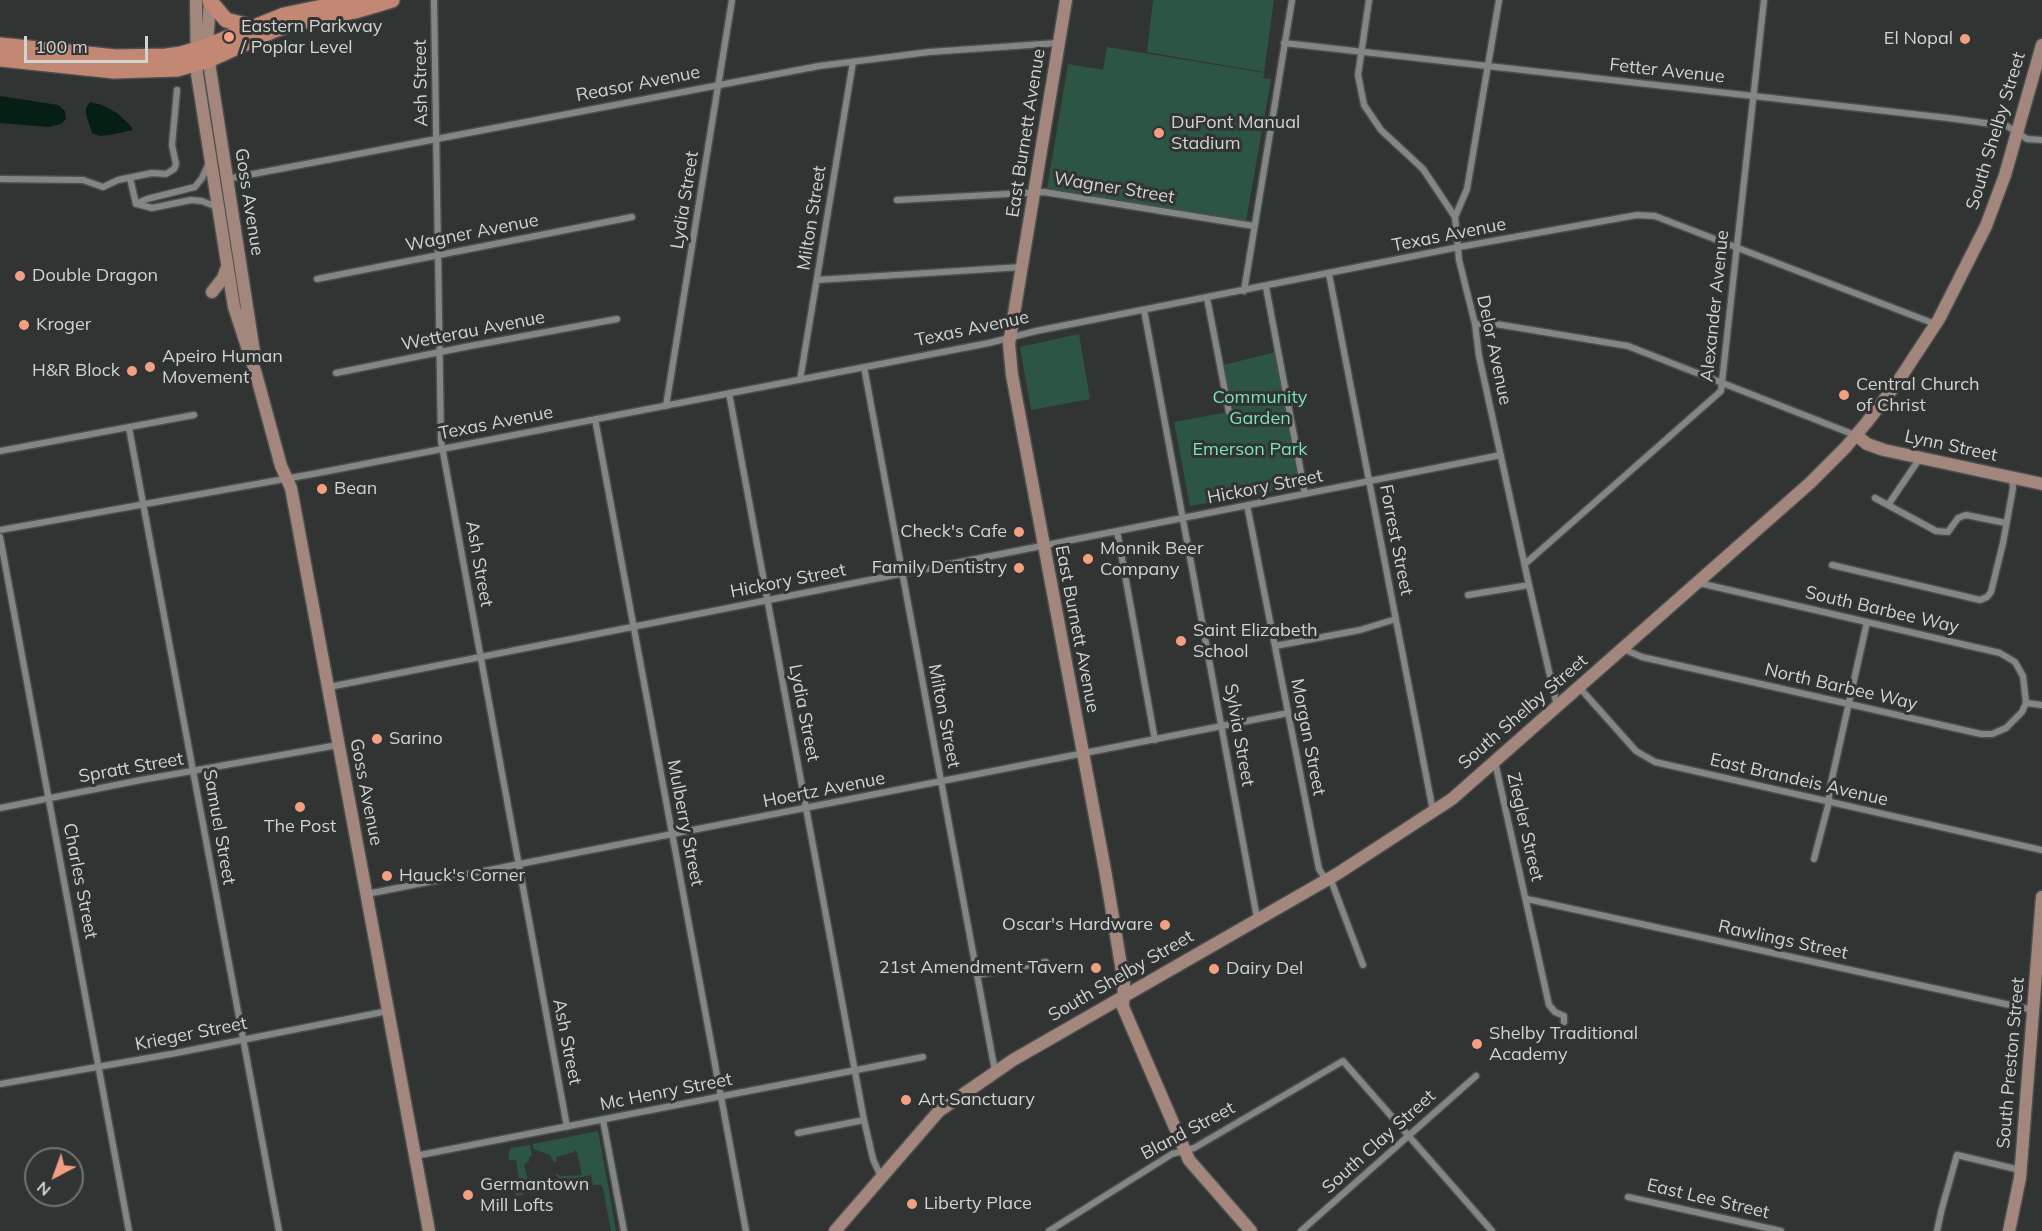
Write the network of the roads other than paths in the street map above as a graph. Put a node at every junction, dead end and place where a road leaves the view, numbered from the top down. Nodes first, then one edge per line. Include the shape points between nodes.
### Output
1 (196, 0) edge
2 (210, 0) edge
3 (357, 0) edge
4 (392, 0) edge
5 (435, 0) edge
6 (732, 0) edge
7 (1066, 0) edge
8 (1292, 0) edge
9 (1369, 0) edge
10 (1499, 0) edge
11 (1764, 0) edge
12 (253, 27) junction
13 (1059, 43) junction
14 (1284, 43) junction
15 (0, 45) edge
16 (2042, 45) edge
17 (1361, 52) junction
18 (202, 55) junction
19 (0, 59) edge
20 (853, 62) junction
21 (1487, 66) junction
22 (718, 84) junction
23 (177, 90) dead end
24 (1753, 96) junction
25 (2018, 133) junction
26 (436, 139) junction
27 (2042, 140) edge
28 (209, 162) junction
29 (130, 178) junction
30 (0, 179) edge
31 (227, 179) junction
32 (1034, 193) junction
33 (897, 200) dead end
34 (136, 204) junction
35 (217, 208) junction
36 (632, 217) dead end
37 (1455, 217) junction
38 (1254, 226) junction
39 (1736, 246) junction
40 (1459, 248) junction
41 (438, 255) junction
42 (227, 267) junction
43 (1022, 267) junction
44 (1329, 274) junction
45 (317, 279) dead end
46 (817, 280) junction
47 (1266, 287) junction
48 (1244, 291) junction
49 (212, 292) dead end
50 (1207, 298) junction
51 (1144, 310) junction
52 (617, 319) dead end
53 (1475, 324) junction
54 (1935, 324) junction
55 (1010, 338) junction
56 (440, 352) junction
57 (253, 364) junction
58 (864, 367) junction
59 (336, 373) dead end
60 (800, 380) junction
61 (1722, 382) junction
62 (729, 393) junction
63 (666, 406) junction
64 (1229, 412) dead end
65 (194, 414) dead end
66 (595, 420) junction
67 (129, 428) junction
68 (1856, 435) junction
69 (442, 449) junction
70 (0, 451) edge
71 (1501, 455) junction
72 (1920, 458) junction
73 (286, 478) junction
74 (2012, 478) junction
75 (1369, 481) junction
76 (2042, 484) edge
77 (1305, 494) junction
78 (1875, 498) dead end
79 (144, 504) junction
80 (1247, 505) junction
81 (1888, 506) junction
82 (1183, 518) junction
83 (2006, 524) junction
84 (0, 530) edge
85 (1117, 531) junction
86 (0, 537) edge
87 (1044, 546) junction
88 (1525, 564) junction
89 (1832, 565) dead end
90 (902, 573) junction
91 (1698, 583) junction
92 (1529, 585) junction
93 (1468, 595) dead end
94 (768, 600) junction
95 (1396, 619) junction
96 (1867, 622) junction
97 (633, 627) junction
98 (1275, 646) junction
99 (1623, 649) junction
100 (481, 657) junction
101 (328, 687) junction
102 (1579, 687) junction
103 (2026, 703) junction
104 (1849, 704) junction
105 (2042, 705) edge
106 (1557, 706) junction
107 (1288, 713) junction
108 (1221, 727) junction
109 (1155, 740) junction
110 (339, 745) junction
111 (1083, 754) junction
112 (1495, 762) junction
113 (194, 772) junction
114 (941, 782) junction
115 (49, 799) junction
116 (1829, 802) junction
117 (0, 808) edge
118 (807, 808) junction
119 (1433, 812) junction
120 (672, 835) junction
121 (2042, 850) edge
122 (1814, 859) dead end
123 (519, 864) junction
124 (1326, 880) junction
125 (366, 894) junction
126 (2042, 897) edge
127 (1527, 899) junction
128 (1257, 918) junction
129 (1046, 962) dead end
130 (1363, 965) dead end
131 (977, 975) junction
132 (1124, 996) junction
133 (2033, 1010) junction
134 (388, 1011) junction
135 (1564, 1022) dead end
136 (243, 1039) junction
137 (923, 1057) dead end
138 (99, 1067) junction
139 (855, 1069) junction
140 (995, 1071) junction
141 (1476, 1076) dead end
142 (0, 1084) edge
143 (721, 1097) junction
144 (603, 1120) junction
145 (864, 1120) junction
146 (567, 1127) junction
147 (798, 1132) dead end
148 (1409, 1136) junction
149 (1184, 1150) junction
150 (415, 1156) junction
151 (2020, 1170) junction
152 (881, 1178) junction
153 (1628, 1197) dead end
154 (129, 1231) edge
155 (279, 1231) edge
156 (429, 1231) edge
157 (624, 1231) edge
158 (746, 1231) edge
159 (836, 1231) edge
160 (1049, 1231) edge
161 (1251, 1231) edge
162 (1301, 1231) edge
163 (1492, 1231) edge
164 (1781, 1231) edge
165 (1937, 1231) edge
166 (2009, 1231) edge

1 - 18 main road
2 - 12 main road via 226,20
2 - 18 main road
3 - 12 main road via 284,15
4 - 18 main road via 292,24
5 - 26 street, Ash Street
6 - 22 street, Lydia Street
7 - 13 main road, East Burnett Avenue
8 - 14 street
9 - 17 street
10 - 21 street
11 - 24 street, Alexander Avenue
12 - 18 main road
13 - 20 street, Reasor Avenue
13 - 32 main road, East Burnett Avenue
14 - 17 street, Fetter Avenue
14 - 38 street
15 - 18 main road via 136,57
16 - 25 main road, South Shelby Street
17 - 21 street, Fetter Avenue
17 - 37 street via 1359,84 1369,114 1380,130 1423,169
18 - 19 main road via 146,71
18 - 28 main road, Goss Avenue
18 - 31 main road, Goss Avenue
20 - 22 street, Reasor Avenue
20 - 46 street, Milton Street
21 - 24 street, Fetter Avenue
21 - 37 street via 1467,189
22 - 26 street, Reasor Avenue
22 - 63 street, Lydia Street
23 - 29 street via 174,169 166,174
24 - 25 street, Fetter Avenue via 1972,121 2007,126
24 - 39 street, Alexander Avenue
25 - 27 street, Fetter Avenue via 2027,139
25 - 54 main road, South Shelby Street via 1986,226
26 - 31 street, Reasor Avenue
26 - 41 street, Ash Street
28 - 34 street via 195,187
28 - 35 main road, Goss Avenue
29 - 30 street via 103,187 83,180
29 - 34 street
31 - 57 main road, Goss Avenue
32 - 33 street, Wagner Street
32 - 38 street, Wagner Street
32 - 43 main road, East Burnett Avenue
34 - 35 street via 152,208 191,200
35 - 42 main road, Goss Avenue
36 - 41 street, Wagner Avenue
37 - 40 street, Delor Avenue
38 - 48 street
39 - 40 street, Texas Avenue via 1644,215
39 - 54 street, Texas Avenue
39 - 61 street, Alexander Avenue
40 - 44 street, Texas Avenue
40 - 53 street, Delor Avenue
41 - 45 street, Wagner Avenue
41 - 56 street, Ash Street
42 - 49 main road
42 - 57 main road, Goss Avenue via 236,315
43 - 46 street
43 - 55 main road, East Burnett Avenue
44 - 47 street, Texas Avenue
44 - 75 street, Forrest Street
46 - 60 street, Milton Street
47 - 48 street, Texas Avenue
47 - 77 street
48 - 50 street, Texas Avenue
50 - 51 street, Texas Avenue
50 - 64 street
51 - 55 street, Texas Avenue
51 - 82 street, Sylvia Street
52 - 56 street, Wetterau Avenue
53 - 61 street via 1628,346
53 - 71 street, Delor Avenue
54 - 68 main road, South Shelby Street via 1897,383
55 - 58 street, Texas Avenue
55 - 87 main road, East Burnett Avenue via 1012,375
56 - 59 street, Wetterau Avenue
56 - 69 street, Ash Street
57 - 73 main road, Goss Avenue
58 - 60 street, Texas Avenue
58 - 90 street, Milton Street
60 - 62 street, Texas Avenue
61 - 68 street
61 - 88 street, Alexander Avenue via 1718,395
62 - 63 street, Texas Avenue
62 - 94 street, Lydia Street
63 - 66 street, Texas Avenue
65 - 67 street
66 - 69 street, Texas Avenue
66 - 97 street, Mulberry Street
67 - 70 street
67 - 79 street, Samuel Street
68 - 72 main road, Lynn Street via 1868,444
68 - 91 main road, South Shelby Street via 1810,483
69 - 73 street, Texas Avenue
69 - 100 street, Ash Street
71 - 75 street, Hickory Street
71 - 88 street, Delor Avenue
72 - 74 main road, Lynn Street
72 - 81 street
73 - 79 street, Texas Avenue
73 - 101 main road, Goss Avenue
74 - 76 main road, Lynn Street
74 - 83 street
75 - 77 street, Hickory Street
75 - 95 street, Forrest Street
77 - 80 street, Hickory Street
78 - 81 street
79 - 84 street, Texas Avenue
79 - 113 street, Samuel Street
80 - 82 street, Hickory Street
80 - 98 street, Morgan Street
81 - 83 street via 1943,533 1966,515
82 - 85 street, Hickory Street
82 - 108 street, Sylvia Street
83 - 89 street via 1991,592 1980,600
85 - 87 street, Hickory Street
85 - 109 street
86 - 115 street, Charles Street
87 - 90 street, Hickory Street
87 - 111 main road, East Burnett Avenue
88 - 92 street, Delor Avenue
90 - 94 street, Hickory Street
90 - 114 street, Milton Street
91 - 96 street, South Barbee Way
91 - 99 main road, South Shelby Street
92 - 93 street
92 - 106 street, Delor Avenue
94 - 97 street, Hickory Street
94 - 118 street, Lydia Street
95 - 98 street
95 - 119 street, Forrest Street
96 - 103 street, South Barbee Way via 2007,656 2023,676
96 - 104 street
97 - 100 street, Hickory Street
97 - 120 street, Mulberry Street
98 - 107 street, Morgan Street
99 - 102 main road, South Shelby Street
99 - 104 street, North Barbee Way via 1642,657
100 - 101 street, Hickory Street
100 - 123 street, Ash Street
101 - 110 main road, Goss Avenue
102 - 106 main road, South Shelby Street
102 - 116 street, East Brandeis Avenue via 1647,758
103 - 104 street, North Barbee Way via 2006,728 1986,734
103 - 105 street
104 - 116 street
106 - 112 main road, South Shelby Street
107 - 108 street, Hoertz Avenue
107 - 124 street, Morgan Street via 1319,869
108 - 109 street, Hoertz Avenue
108 - 128 street, Sylvia Street
109 - 111 street, Hoertz Avenue
110 - 113 street, Spratt Street
110 - 125 main road, Goss Avenue
111 - 114 street, Hoertz Avenue
111 - 132 main road, East Burnett Avenue
112 - 119 main road, South Shelby Street
112 - 127 street, Ziegler Street
113 - 115 street, Spratt Street
113 - 136 street, Samuel Street
114 - 118 street, Hoertz Avenue
114 - 131 street, Milton Street
115 - 117 street, Spratt Street
115 - 138 street, Charles Street
116 - 121 street, East Brandeis Avenue
116 - 122 street
118 - 120 street, Hoertz Avenue
118 - 139 street, Lydia Street
119 - 124 main road, South Shelby Street
120 - 123 street, Hoertz Avenue
120 - 143 street, Mulberry Street
123 - 125 street, Hoertz Avenue
123 - 146 street, Ash Street
124 - 128 main road, South Shelby Street
124 - 130 street, Morgan Street via 1337,893
125 - 134 main road, Goss Avenue
126 - 133 main road, South Preston Street
127 - 133 street, Rawlings Street
127 - 135 street via 1549,1005 1564,1016
128 - 132 main road, South Shelby Street
129 - 131 street
131 - 140 street, Milton Street
132 - 140 main road, South Shelby Street
132 - 149 main road, East Burnett Avenue via 1126,1016
133 - 151 main road, South Preston Street
134 - 136 street, Krieger Street
134 - 150 main road, Goss Avenue
136 - 138 street, Krieger Street
136 - 155 street, Samuel Street
137 - 139 street, Mc Henry Street
138 - 142 street, Krieger Street
138 - 154 street, Charles Street
139 - 143 street, Mc Henry Street
139 - 145 street, Lydia Street
140 - 152 main road, South Shelby Street via 939,1111
141 - 148 street, South Clay Street
143 - 144 street, Mc Henry Street
143 - 158 street, Mulberry Street
144 - 146 street, Mc Henry Street
144 - 157 street
145 - 147 street
145 - 152 street, Lydia Street
146 - 150 street, Mc Henry Street
148 - 149 street, Bland Street via 1343,1061 1194,1148
148 - 162 street, South Clay Street
148 - 163 street
149 - 160 street, Bland Street
149 - 161 main road, East Burnett Avenue
150 - 156 main road, Goss Avenue
151 - 165 street via 1957,1155
151 - 166 main road, South Preston Street
152 - 159 main road, South Shelby Street
153 - 164 street, East Lee Street

